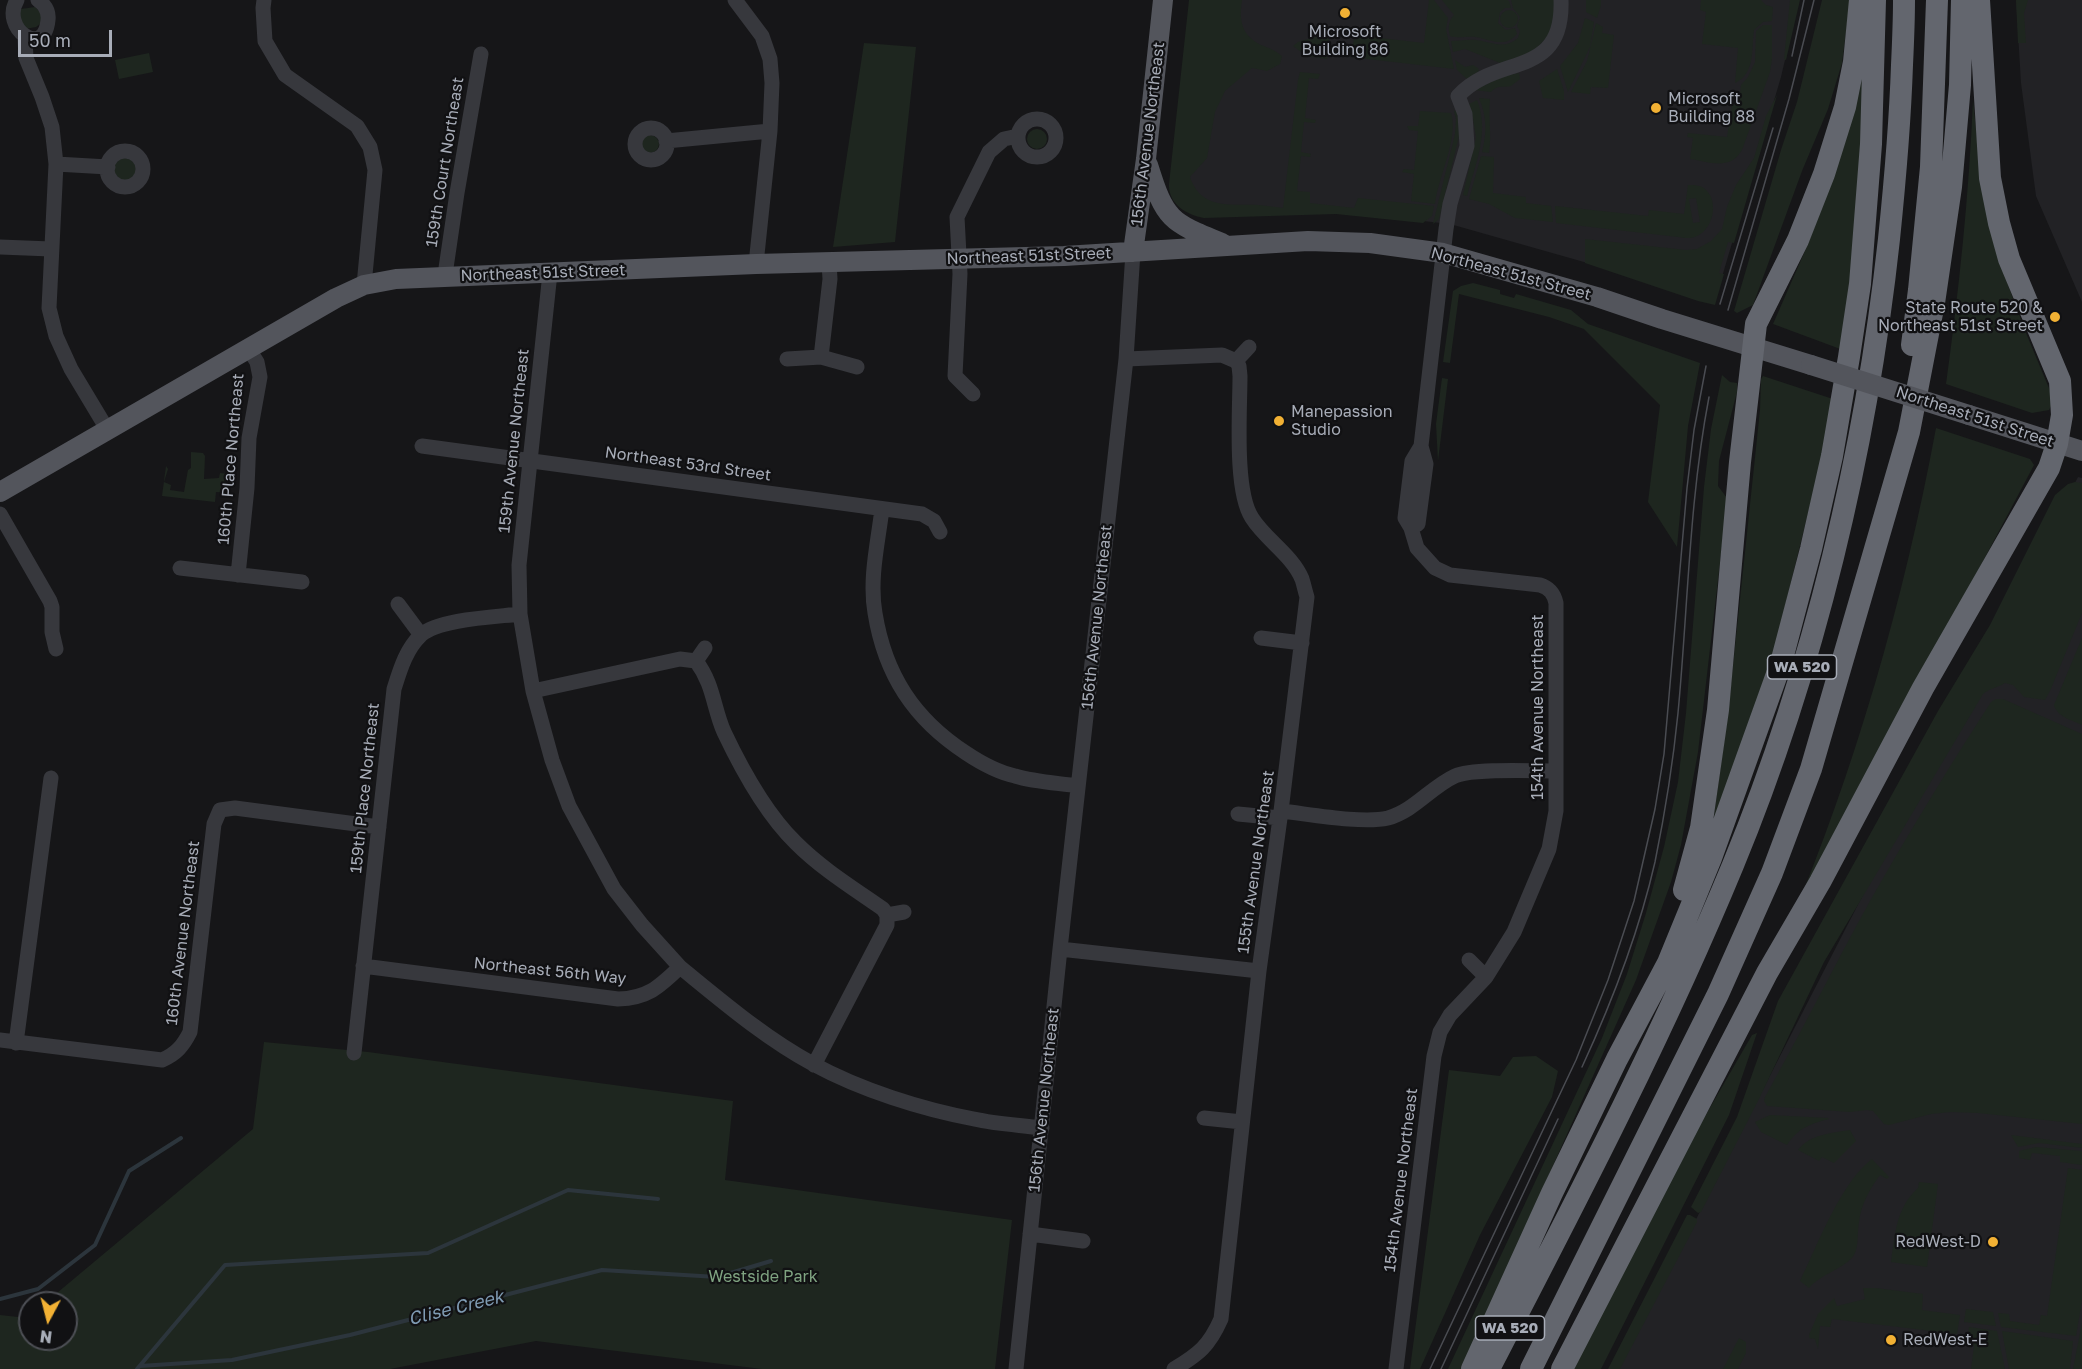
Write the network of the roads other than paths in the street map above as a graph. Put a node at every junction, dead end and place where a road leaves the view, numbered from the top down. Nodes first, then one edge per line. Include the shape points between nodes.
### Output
1 (17, 0) edge
2 (38, 0) edge
3 (264, 0) edge
4 (1163, 0) edge
5 (1561, 0) edge
6 (1860, 0) edge
7 (1875, 0) edge
8 (1904, 0) edge
9 (1937, 0) edge
10 (1962, 0) edge
11 (1979, 0) edge
12 (736, 1) edge
13 (25, 39) junction
14 (481, 54) dead end
15 (770, 131) junction
16 (1018, 136) dead end
17 (666, 141) dead end
18 (1146, 159) junction
19 (56, 164) junction
20 (108, 167) dead end
21 (1228, 245) junction
22 (0, 247) edge
23 (51, 249) junction
24 (1134, 252) junction
25 (1443, 253) junction
26 (960, 258) junction
27 (829, 262) junction
28 (756, 264) junction
29 (550, 273) junction
30 (448, 277) junction
31 (364, 285) junction
32 (1249, 347) dead end
33 (1753, 347) junction
34 (248, 348) junction
35 (822, 357) junction
36 (787, 359) dead end
37 (1126, 359) junction
38 (1236, 361) junction
39 (857, 367) dead end
40 (974, 394) dead end
41 (107, 429) junction
42 (2057, 444) junction
43 (422, 446) dead end
44 (2082, 451) edge
45 (530, 460) junction
46 (0, 492) edge
47 (882, 509) junction
48 (0, 514) edge
49 (940, 532) dead end
50 (180, 568) dead end
51 (238, 575) junction
52 (302, 582) dead end
53 (1862, 588) junction
54 (398, 604) dead end
55 (520, 614) junction
56 (421, 635) junction
57 (1261, 638) dead end
58 (1302, 643) junction
59 (705, 648) dead end
60 (56, 649) dead end
61 (696, 661) junction
62 (533, 692) junction
63 (1556, 771) junction
64 (51, 778) dead end
65 (1078, 786) junction
66 (1238, 814) dead end
67 (1281, 815) junction
68 (378, 827) junction
69 (904, 912) dead end
70 (887, 915) junction
71 (1060, 949) junction
72 (1469, 960) dead end
73 (363, 966) junction
74 (680, 967) junction
75 (1259, 971) junction
76 (1486, 977) junction
77 (0, 1040) edge
78 (16, 1042) junction
79 (354, 1053) dead end
80 (1617, 1059) junction
81 (814, 1065) junction
82 (1204, 1118) dead end
83 (1242, 1122) junction
84 (1042, 1128) junction
85 (1030, 1234) junction
86 (1083, 1241) dead end
87 (1016, 1369) edge
88 (1174, 1369) edge
89 (1396, 1369) edge
90 (1472, 1369) edge
91 (1489, 1369) edge
92 (1531, 1369) edge
93 (1562, 1369) edge

1 - 13 street via 8,10 7,24 15,35
2 - 13 street via 47,9 48,23 41,35
3 - 31 street via 265,41 285,75 357,126 370,147 375,170
4 - 18 main road, 156th Avenue Northeast
5 - 25 street, 154th Avenue Northeast via 1560,24 1547,50 1530,62 1484,76 1458,96 1465,114 1467,146 1450,204
6 - 33 highway via 1845,107 1808,218 1756,324
7 - 80 highway via 1860,284 1832,456 1811,549 1781,663 1711,858 1668,963
8 - 91 highway, WA 520 via 1899,142 1874,355 1849,490 1802,666 1734,863 1689,967 1580,1193
9 - 53 highway, WA 520 via 1931,167 1919,290 1908,370
10 - 53 highway via 1952,175 1934,303 1909,432
11 - 42 highway via 1990,178 2009,259 2060,381 2062,415
12 - 15 street via 762,36 770,59
13 - 19 street via 26,58 52,127
14 - 30 street, 159th Court Northeast via 455,203
15 - 17 street
15 - 28 street
16 - 26 street via 1004,139 985,158 957,217
18 - 21 main road via 1157,194 1169,214 1185,227
18 - 24 main road, 156th Avenue Northeast
19 - 20 street
19 - 23 street
21 - 24 main road, Northeast 51st Street
21 - 25 main road, Northeast 51st Street via 1339,242
22 - 23 street
23 - 41 street via 49,309 56,336
24 - 26 main road, Northeast 51st Street
24 - 37 street, 156th Avenue Northeast
25 - 33 main road, Northeast 51st Street
25 - 63 street, 154th Avenue Northeast via 1421,446 1426,464 1418,524 1411,528 1417,548 1435,568 1450,575 1540,585 1554,595
26 - 27 main road, Northeast 51st Street
26 - 40 street via 955,376
27 - 28 main road, Northeast 51st Street
27 - 35 street
28 - 29 main road, Northeast 51st Street
29 - 30 main road, Northeast 51st Street
29 - 45 street, 159th Avenue Northeast
30 - 31 main road, Northeast 51st Street
31 - 34 main road, Northeast 51st Street
32 - 38 street
33 - 42 main road, Northeast 51st Street, bridge
33 - 80 highway via 1718,710 1701,828 1680,902
34 - 41 main road, Northeast 51st Street
34 - 51 street, 160th Place Northeast via 260,376 249,438
35 - 36 street
35 - 39 street
37 - 38 street via 1222,355
37 - 65 street, 156th Avenue Northeast
38 - 58 street, 155th Avenue Northeast via 1240,376 1240,484 1244,502 1252,518 1302,579 1307,597
41 - 46 main road, Northeast 51st Street
42 - 44 main road, Northeast 51st Street
42 - 93 highway via 2049,468 1767,973
43 - 45 street, Northeast 53rd Street
45 - 47 street, Northeast 53rd Street
45 - 55 street, 159th Avenue Northeast via 519,565
47 - 49 street, Northeast 53rd Street via 922,514 934,520
47 - 65 street via 874,567 874,611 895,680 915,711 950,743 985,765 1015,776
48 - 60 street via 50,601
50 - 51 street
51 - 52 street
53 - 92 highway, WA 520 via 1811,769 1772,873 1718,994
54 - 56 street
55 - 56 street via 441,625
55 - 62 street, 159th Avenue Northeast
56 - 68 street, 159th Place Northeast via 403,661 394,689
57 - 58 street
58 - 67 street, 155th Avenue Northeast
59 - 61 street
61 - 62 street via 680,659
61 - 70 street via 706,675 723,730 772,814 794,842
62 - 74 street, 159th Avenue Northeast via 569,806 614,889
63 - 67 street via 1469,772 1454,776 1388,818
63 - 76 street, 154th Avenue Northeast via 1556,811 1549,849 1514,932
64 - 78 street
65 - 71 street, 156th Avenue Northeast
66 - 67 street
67 - 75 street, 155th Avenue Northeast
68 - 73 street, 159th Place Northeast
68 - 78 street, 160th Avenue Northeast via 216,805 190,1032 184,1044 173,1055 149,1060
69 - 70 street
70 - 81 street via 886,925
71 - 75 street
71 - 84 street, 156th Avenue Northeast
72 - 76 street
73 - 74 street, Northeast 56th Way via 618,999 650,993
73 - 79 street, 159th Place Northeast
74 - 81 street
75 - 83 street, 155th Avenue Northeast
76 - 89 street, 154th Avenue Northeast via 1450,1015 1440,1032 1434,1056
77 - 78 street
80 - 90 highway
81 - 84 street via 924,1107 975,1120
82 - 83 street
83 - 88 street, 155th Avenue Northeast via 1221,1319 1212,1339 1198,1354
84 - 85 street, 156th Avenue Northeast
85 - 86 street
85 - 87 street, 156th Avenue Northeast

